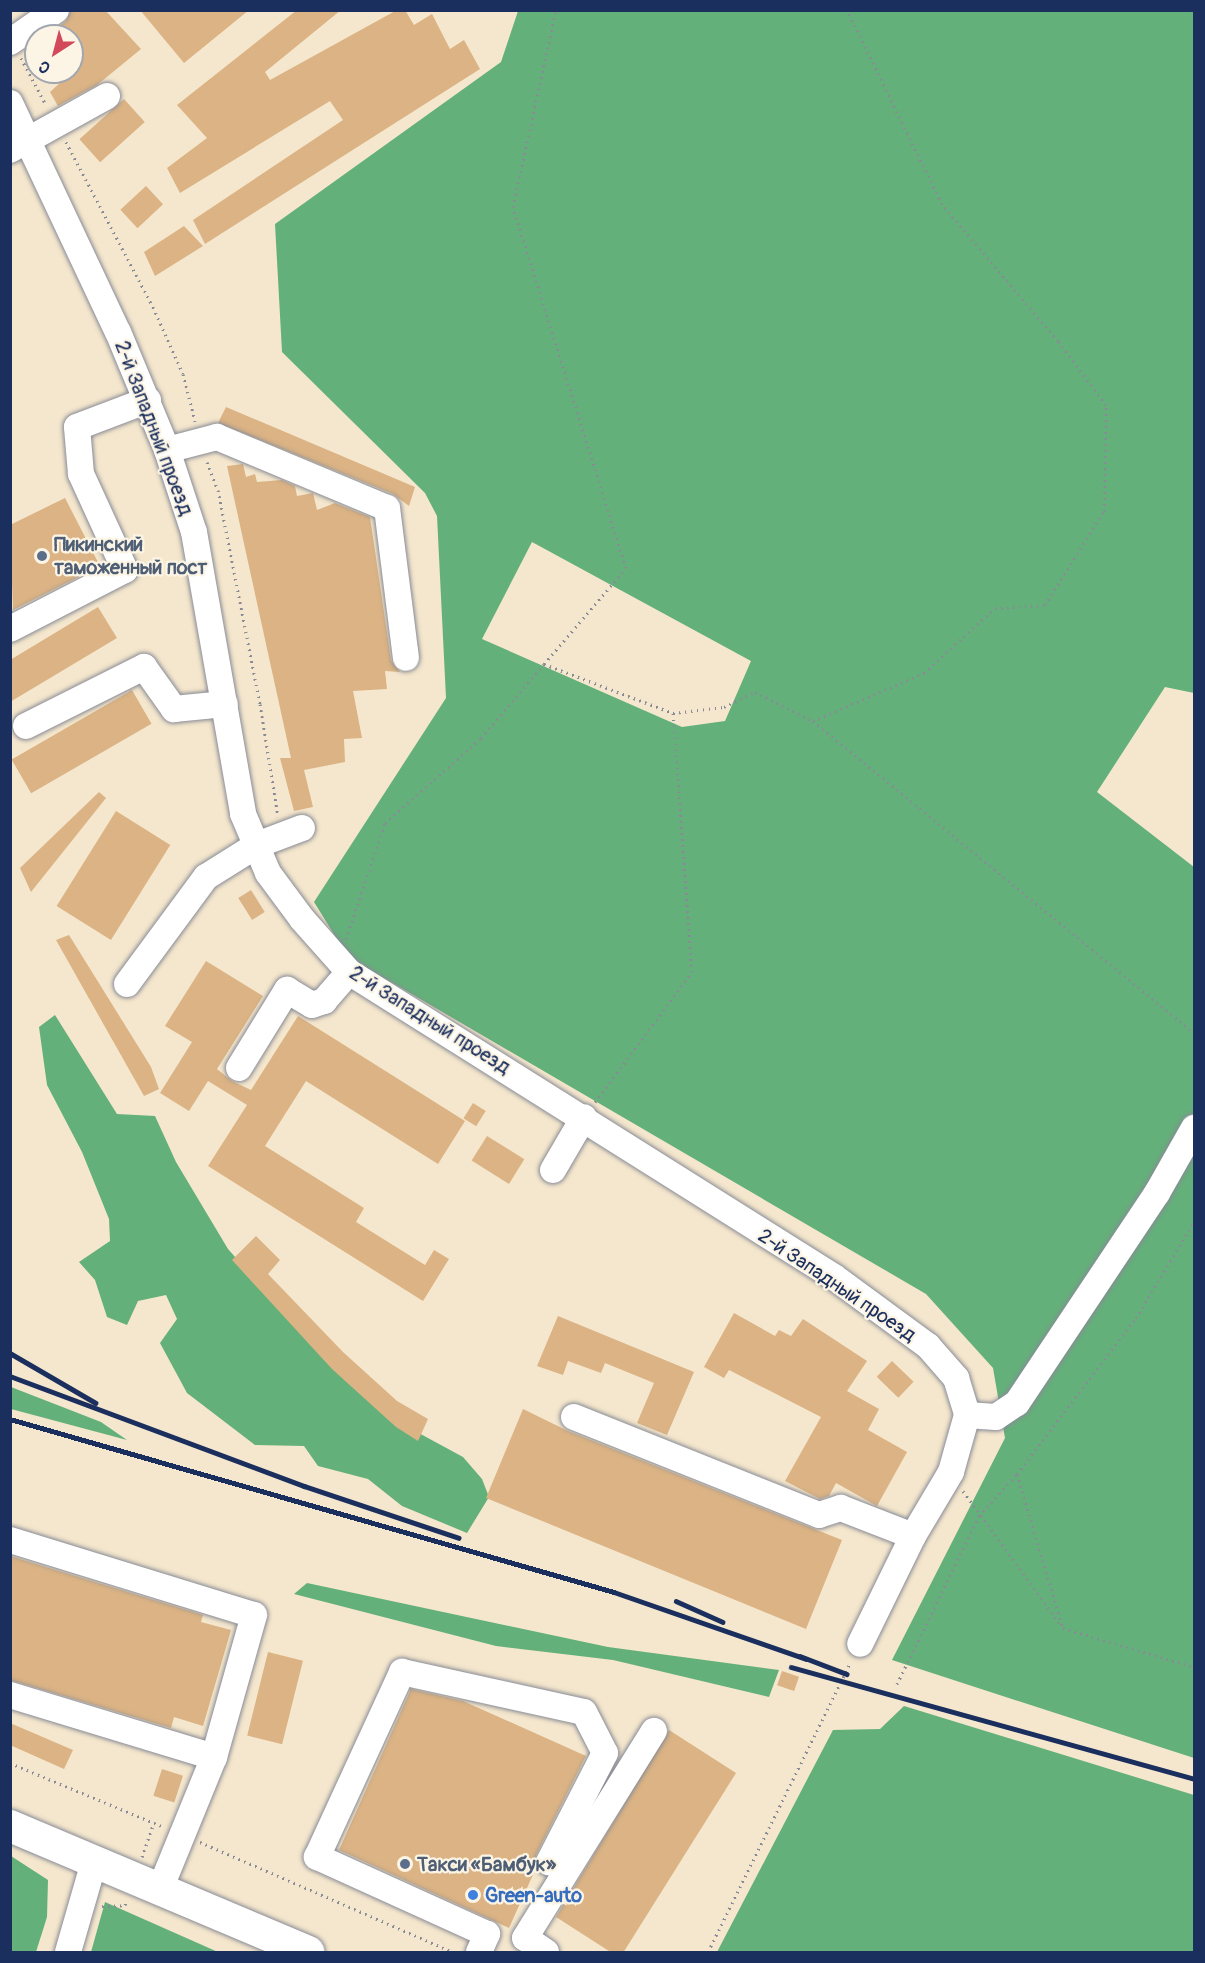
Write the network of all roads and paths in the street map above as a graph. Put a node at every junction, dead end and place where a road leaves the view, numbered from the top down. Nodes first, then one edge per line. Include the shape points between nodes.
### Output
1 (56, 10) edge
2 (556, 10) edge
3 (847, 10) edge
4 (10, 42) edge
5 (107, 96) dead end
6 (10, 103) edge
7 (20, 145) edge
8 (148, 400) junction
9 (167, 450) junction
10 (10, 629) edge
11 (406, 658) dead end
12 (544, 664) junction
13 (225, 704) junction
14 (673, 713) junction
15 (813, 721) junction
16 (26, 726) dead end
17 (302, 828) dead end
18 (257, 845) junction
19 (343, 966) junction
20 (127, 984) dead end
21 (1194, 1033) edge
22 (239, 1068) dead end
23 (584, 1117) junction
24 (1194, 1128) edge
25 (553, 1170) dead end
26 (1194, 1222) edge
27 (967, 1415) junction
28 (574, 1417) dead end
29 (951, 1472) junction
30 (1017, 1474) junction
31 (980, 1516) junction
32 (913, 1536) junction
33 (10, 1540) edge
34 (1063, 1628) junction
35 (860, 1644) joint
36 (1194, 1667) edge
37 (897, 1684) dead end
38 (10, 1695) edge
39 (654, 1731) dead end
40 (214, 1758) junction
41 (10, 1763) edge
42 (154, 1823) junction
43 (10, 1826) edge
44 (182, 1834) junction
45 (94, 1862) junction
46 (549, 1862) dead end
47 (147, 1884) junction
48 (98, 1907) dead end
49 (68, 1953) edge
50 (308, 1953) edge
51 (453, 1953) edge
52 (479, 1953) edge
53 (546, 1953) edge
54 (708, 1953) edge

1 - 4 street
2 - 12 path via 513,207 626,568
3 - 15 path via 942,204 1058,341 1106,405 1104,511 1045,605 995,608 924,673
5 - 7 street
6 - 7 street, 2-й Западный проезд
7 - 8 street, 2-й Западный проезд
8 - 9 street, 2-й Западный проезд
8 - 10 street via 77,428 81,474 125,570
9 - 11 street via 217,437 387,508
9 - 13 street, 2-й Западный проезд via 194,532
12 - 14 path
12 - 19 path via 481,738 386,823
13 - 16 street via 174,709 144,667
13 - 18 street, 2-й Западный проезд via 243,814
14 - 15 path via 723,707 756,692
14 - 23 path via 692,972
15 - 21 path
17 - 18 street
18 - 19 street, 2-й Западный проезд via 268,873
18 - 20 street via 206,877
19 - 22 street via 324,1000 312,1005 287,990
19 - 23 street, 2-й Западный проезд
23 - 25 street
23 - 27 street, 2-й Западный проезд via 705,1199 834,1277 928,1346 956,1378
24 - 27 street via 1157,1193 1017,1403 996,1417
26 - 30 path via 1136,1318
27 - 29 street
28 - 32 street via 819,1515 841,1508
29 - 31 path
29 - 32 street
30 - 31 path
30 - 34 path
31 - 34 path
31 - 37 path
32 - 35 street
33 - 40 street via 254,1615
34 - 36 path
35 - 54 path
38 - 40 street
39 - 53 street via 525,1938
40 - 44 street
41 - 42 path
42 - 44 path
42 - 47 path
43 - 45 main road
44 - 47 street
44 - 51 path
45 - 47 main road
45 - 49 street
46 - 52 street via 605,1752 584,1712 402,1672 317,1857 487,1934
47 - 48 path via 125,1905
47 - 50 main road

